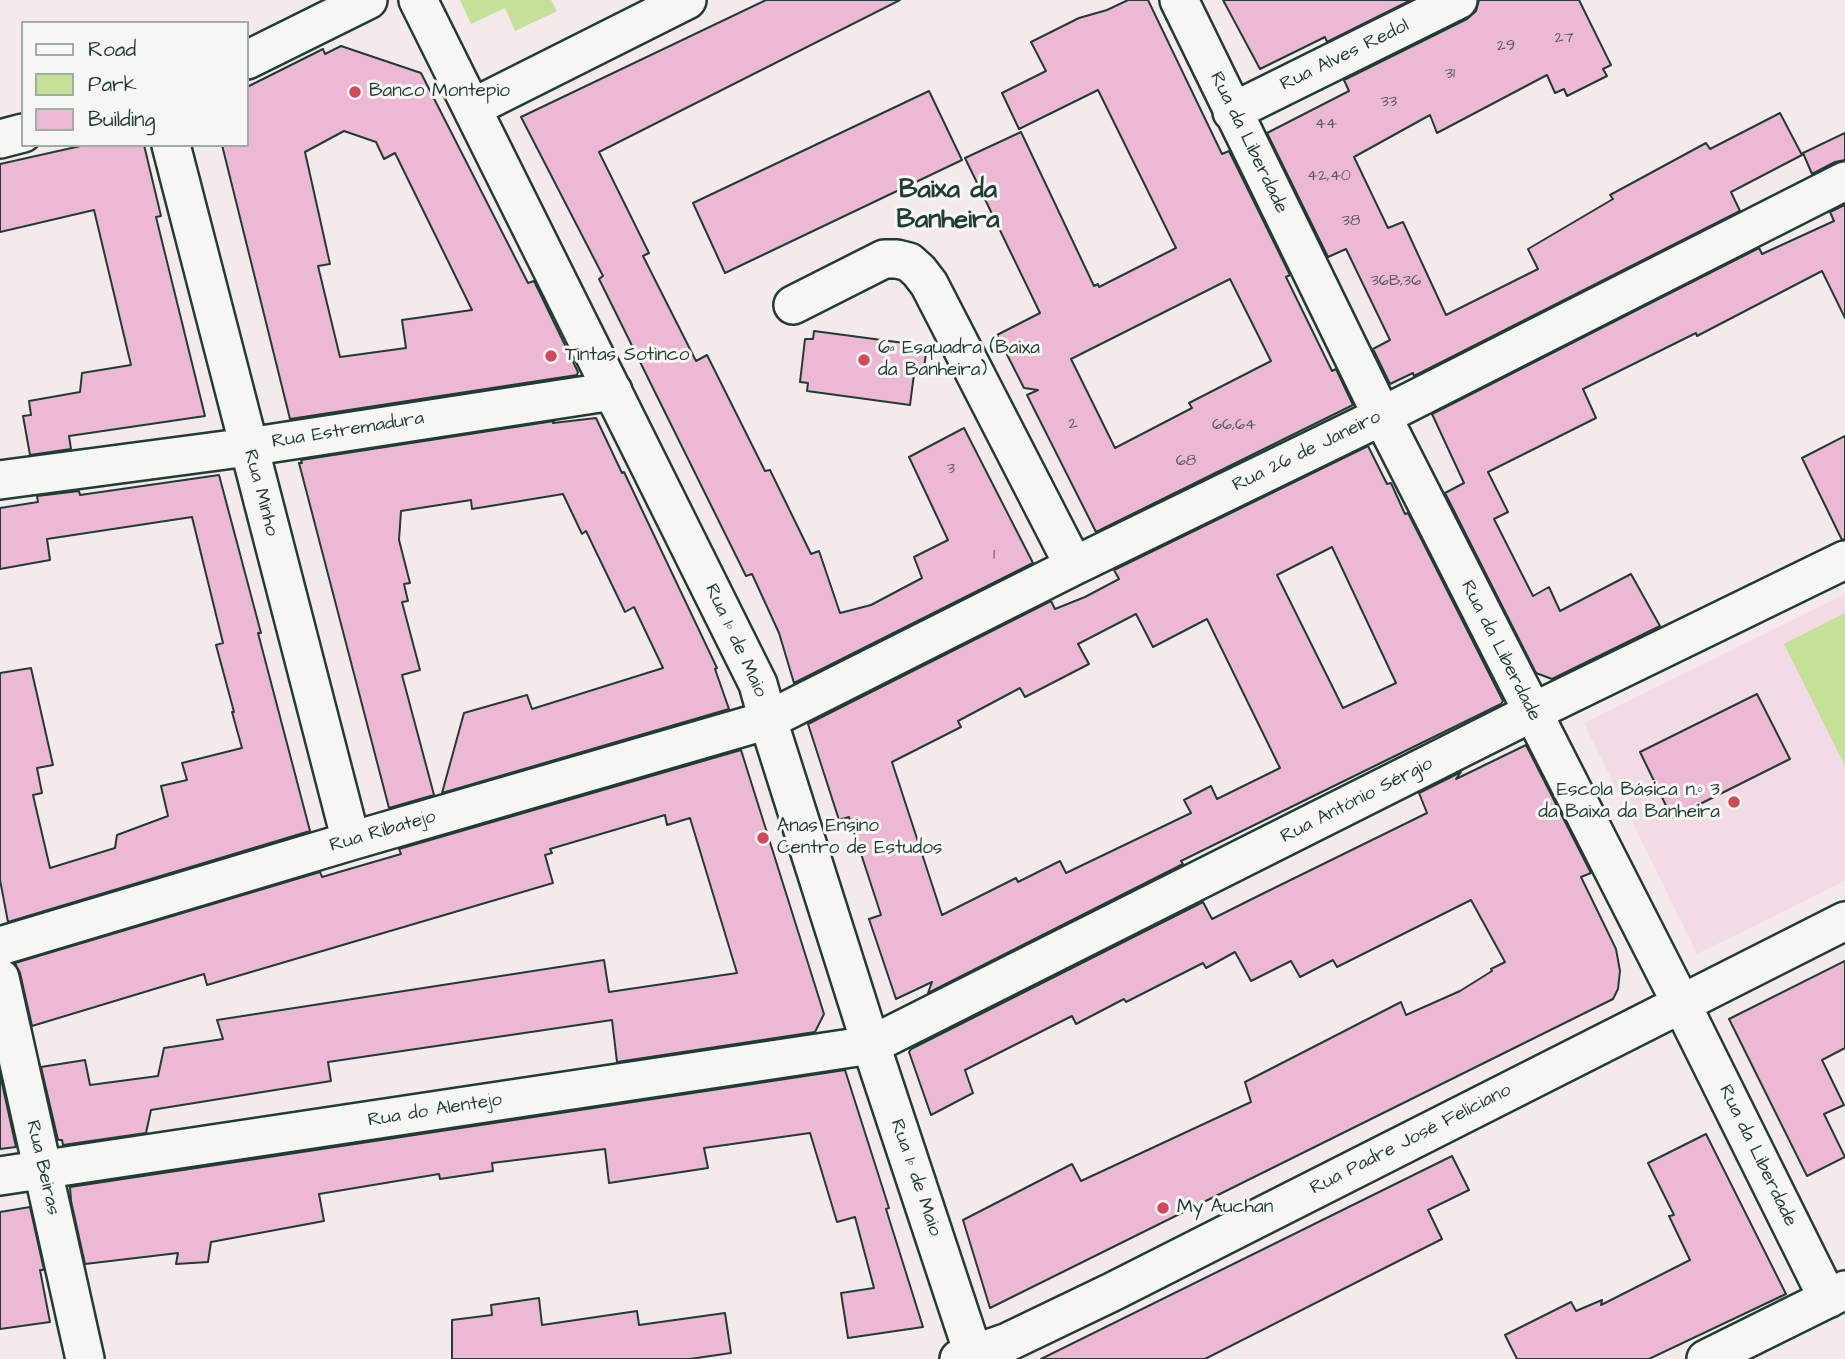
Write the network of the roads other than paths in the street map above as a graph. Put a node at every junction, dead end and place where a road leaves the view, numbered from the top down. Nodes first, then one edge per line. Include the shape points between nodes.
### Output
1 (368, 0) edge
2 (418, 0) edge
3 (687, 0) edge
4 (1179, 0) edge
5 (1458, 0) edge
6 (248, 60) edge
7 (472, 108) junction
8 (1232, 112) junction
9 (21, 134) edge
10 (0, 139) edge
11 (172, 147) edge
12 (1845, 181) edge
13 (793, 305) dead end
14 (613, 391) junction
15 (1382, 416) junction
16 (248, 447) junction
17 (0, 480) edge
18 (1845, 560) edge
19 (1074, 566) junction
20 (1531, 713) junction
21 (768, 720) junction
22 (351, 841) junction
23 (1845, 921) edge
24 (0, 947) edge
25 (0, 978) edge
26 (1681, 1003) junction
27 (870, 1045) junction
28 (42, 1170) junction
29 (0, 1176) edge
30 (1837, 1295) edge
31 (969, 1357) edge
32 (85, 1359) edge
33 (1706, 1359) edge

1 - 6 street
2 - 7 street, Rua 1º de Maio
3 - 7 street
4 - 8 street, Rua da Liberdade
5 - 8 street, Rua Alves Redol
7 - 14 street, Rua 1º de Maio
8 - 15 street, Rua da Liberdade
9 - 10 street
11 - 16 street, Rua Minho
12 - 15 street, Rua 26 de Janeiro
13 - 19 street via 884,259 909,262 929,284
14 - 16 street, Rua Estremadura
14 - 21 street, Rua 1º de Maio via 758,684
15 - 19 street, Rua 26 de Janeiro
15 - 20 street, Rua da Liberdade
16 - 17 street, Rua Estremadura
16 - 22 street, Rua Minho
18 - 20 street, Rua António Sérgio
19 - 21 street, Rua 26 de Janeiro
20 - 26 street, Rua da Liberdade
20 - 27 street, Rua António Sérgio
21 - 22 street, Rua Ribatejo
21 - 27 street, Rua 1º de Maio
22 - 24 street, Rua Ribatejo
23 - 26 street, Rua Padre José Feliciano
25 - 28 street, Rua Beiras
26 - 30 street, Rua da Liberdade
26 - 31 street, Rua Padre José Feliciano via 1112,1292
27 - 28 street, Rua do Alentejo
27 - 31 street, Rua 1º de Maio
28 - 29 street, Rua do Alentejo
28 - 32 street, Rua Beiras
30 - 33 street

